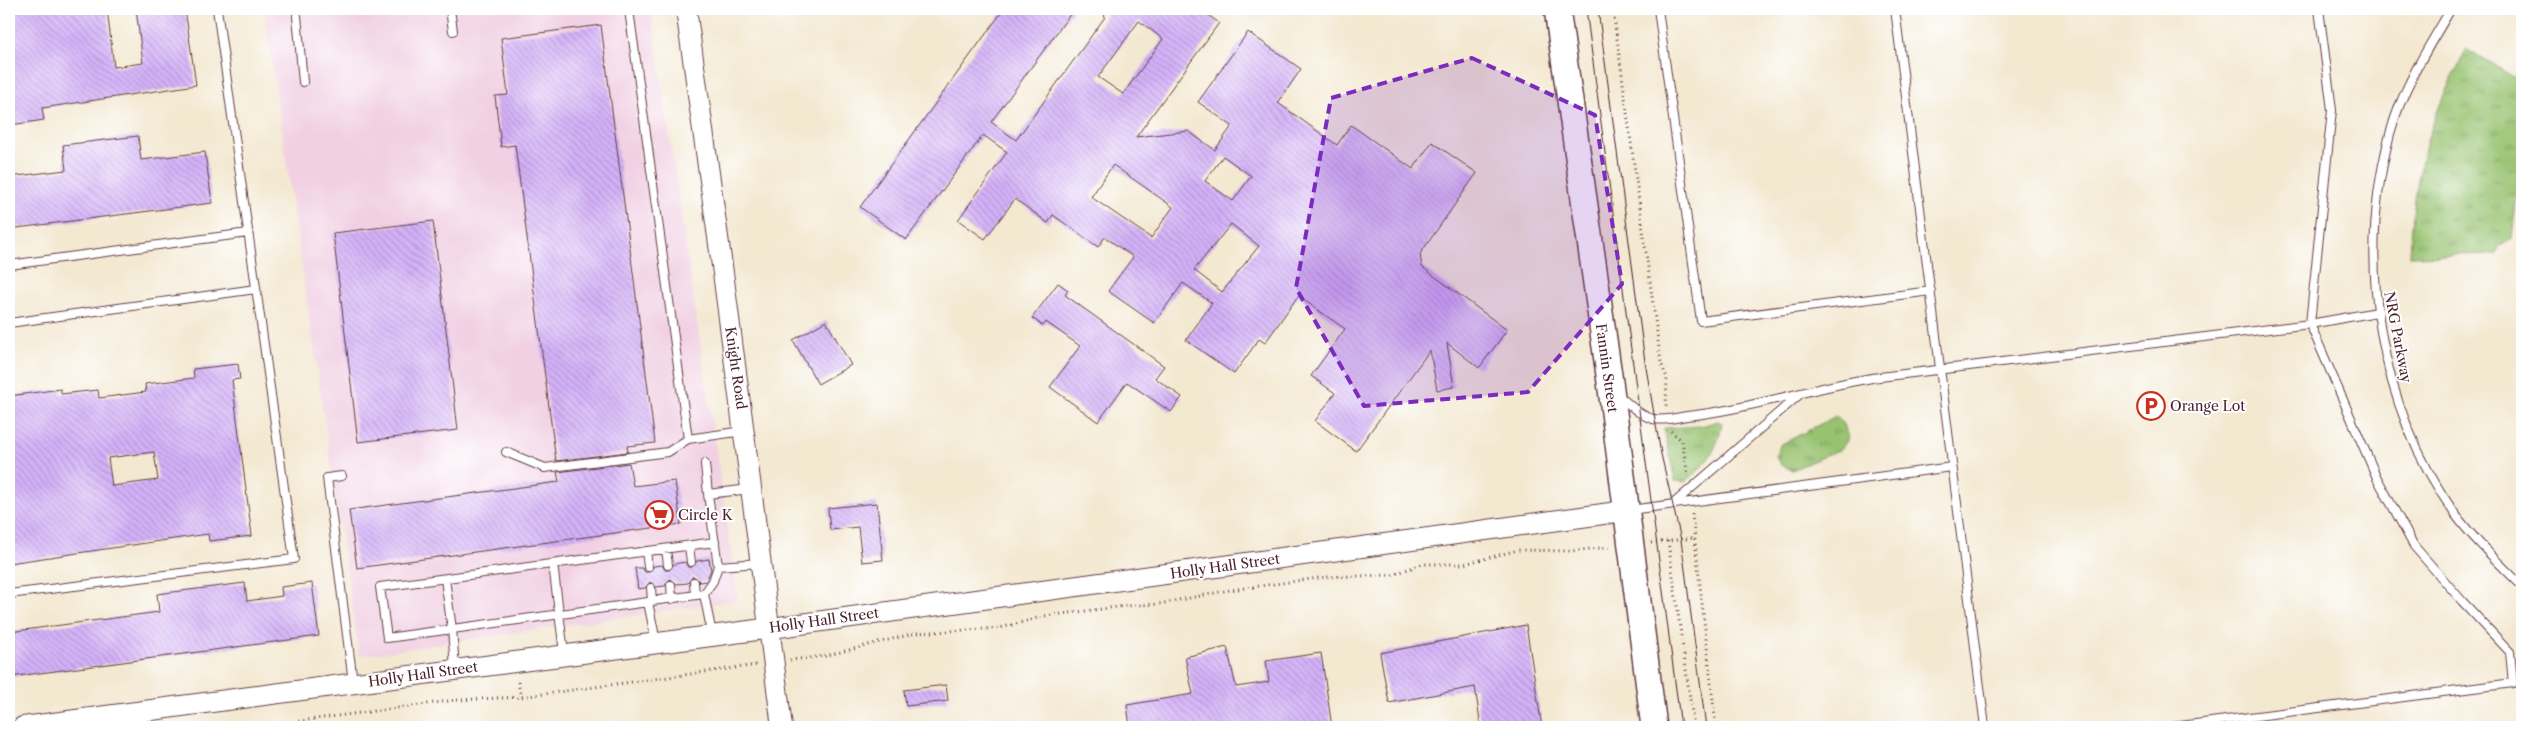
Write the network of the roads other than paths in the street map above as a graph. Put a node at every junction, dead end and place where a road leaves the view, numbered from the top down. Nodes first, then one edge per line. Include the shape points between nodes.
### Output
1 (217, 9) edge
2 (450, 9) edge
3 (686, 9) edge
4 (1557, 9) edge
5 (1658, 9) edge
6 (1895, 9) edge
7 (2319, 9) edge
8 (2451, 9) edge
9 (297, 16) dead end
10 (630, 17) dead end
11 (453, 31) dead end
12 (303, 82) dead end
13 (248, 233) junction
14 (9, 265) edge
15 (256, 290) junction
16 (1931, 291) junction
17 (2377, 312) junction
18 (9, 323) edge
19 (2310, 324) junction
20 (1941, 370) junction
21 (1611, 389) junction
22 (1800, 395) junction
23 (744, 431) junction
24 (688, 439) junction
25 (506, 452) dead end
26 (705, 464) dead end
27 (1952, 467) junction
28 (342, 476) dead end
29 (752, 488) junction
30 (708, 494) junction
31 (1673, 504) junction
32 (1626, 511) junction
33 (715, 542) junction
34 (689, 546) junction
35 (666, 549) junction
36 (646, 552) junction
37 (691, 562) dead end
38 (762, 563) junction
39 (553, 564) junction
40 (668, 564) dead end
41 (718, 566) junction
42 (648, 567) dead end
43 (445, 579) junction
44 (694, 582) dead end
45 (671, 585) dead end
46 (2522, 586) edge
47 (650, 588) dead end
48 (9, 594) edge
49 (704, 594) junction
50 (696, 596) junction
51 (672, 599) junction
52 (650, 602) junction
53 (559, 614) junction
54 (770, 628) junction
55 (452, 629) junction
56 (713, 636) junction
57 (656, 643) junction
58 (564, 656) junction
59 (455, 670) junction
60 (354, 684) junction
61 (23, 727) edge
62 (782, 727) edge
63 (1654, 727) edge
64 (1985, 727) edge
65 (2172, 727) edge

1 - 13 lane
2 - 11 lane
3 - 23 street, Knight Road
4 - 21 main road, Fannin Street
5 - 16 lane via 1701,321
6 - 16 lane
7 - 19 lane via 2332,110
8 - 17 lane, NRG Parkway via 2415,69 2390,134 2377,200 2374,256
9 - 12 lane
10 - 24 lane
13 - 14 lane
13 - 15 lane
15 - 18 lane
15 - 48 lane via 294,560
16 - 20 lane
17 - 19 lane
17 - 46 lane, NRG Parkway via 2390,375 2414,444 2455,514
19 - 20 lane
19 - 65 lane via 2377,478 2414,546 2510,652 2513,683
20 - 22 lane via 1833,384
20 - 27 lane
21 - 22 lane via 1639,412 1654,419 1706,414
21 - 32 main road, Fannin Street
22 - 31 lane
23 - 24 lane
23 - 29 street, Knight Road
24 - 25 lane via 668,452 545,468
26 - 30 lane
27 - 31 lane
27 - 64 lane
28 - 60 lane via 327,478
29 - 30 lane
29 - 38 street, Knight Road
30 - 33 lane
31 - 32 lane
32 - 54 street, Holly Hall Street
32 - 63 main road, Fannin Street
33 - 34 lane
33 - 41 lane
34 - 35 lane
34 - 37 lane
35 - 36 lane
35 - 40 lane
36 - 39 lane
36 - 42 lane
38 - 41 lane
38 - 54 street, Knight Road
39 - 43 lane
39 - 53 lane
41 - 49 lane
43 - 55 lane
43 - 55 lane via 380,588 387,638
44 - 50 lane
45 - 51 lane
47 - 52 lane
49 - 50 lane
49 - 56 lane
50 - 51 lane
51 - 52 lane
52 - 53 lane
52 - 57 lane
53 - 55 lane
53 - 58 lane
54 - 56 street, Holly Hall Street
54 - 62 street, Knight Road
55 - 59 lane
56 - 57 street, Holly Hall Street
57 - 58 street, Holly Hall Street
58 - 59 street, Holly Hall Street
59 - 60 street, Holly Hall Street
60 - 61 street, Holly Hall Street

